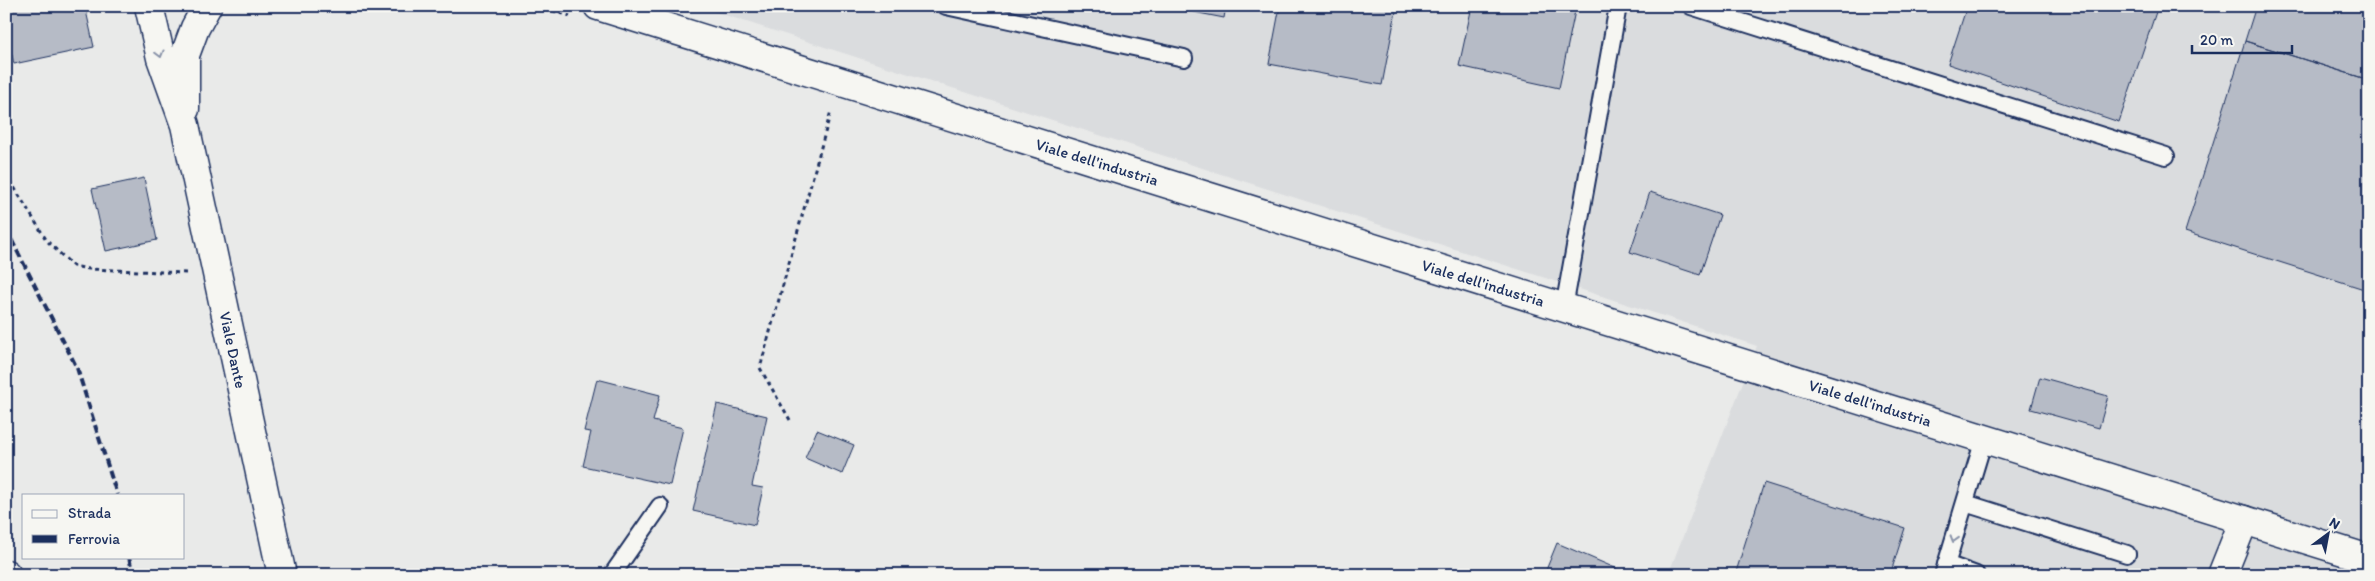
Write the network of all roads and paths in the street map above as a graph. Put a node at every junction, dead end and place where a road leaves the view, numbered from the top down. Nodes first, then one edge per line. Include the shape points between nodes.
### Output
1 (148, 6) edge
2 (207, 6) edge
3 (598, 6) edge
4 (946, 6) edge
5 (1618, 6) edge
6 (1691, 6) edge
7 (1184, 58) dead end
8 (838, 81) junction
9 (185, 125) junction
10 (2166, 156) dead end
11 (6, 174) edge
12 (217, 275) junction
13 (1564, 308) junction
14 (790, 420) dead end
15 (1984, 439) junction
16 (1965, 503) junction
17 (660, 506) dead end
18 (2244, 520) junction
19 (2127, 554) dead end
20 (2369, 559) edge
21 (1945, 569) edge
22 (282, 575) edge
23 (612, 575) edge
24 (1976, 575) edge
25 (2222, 575) edge

1 -> 9 street, Viale Dante via 160,58
2 - 9 street, Viale Dante via 186,55
3 - 8 street, Viale dell'industria
4 - 7 lane
5 - 13 lane
6 - 10 lane
8 - 13 street, Viale dell'industria
8 - 14 path via 760,368
9 - 12 street, Viale Dante
11 - 12 path via 48,240 73,266
12 - 22 street, Viale Dante
13 - 15 street, Viale dell'industria
15 - 16 lane
15 - 18 street, Viale dell'industria
16 - 19 lane
16 -> 21 lane
17 - 23 lane
18 - 20 street, Viale dell'industria
18 - 25 street
21 - 24 lane

